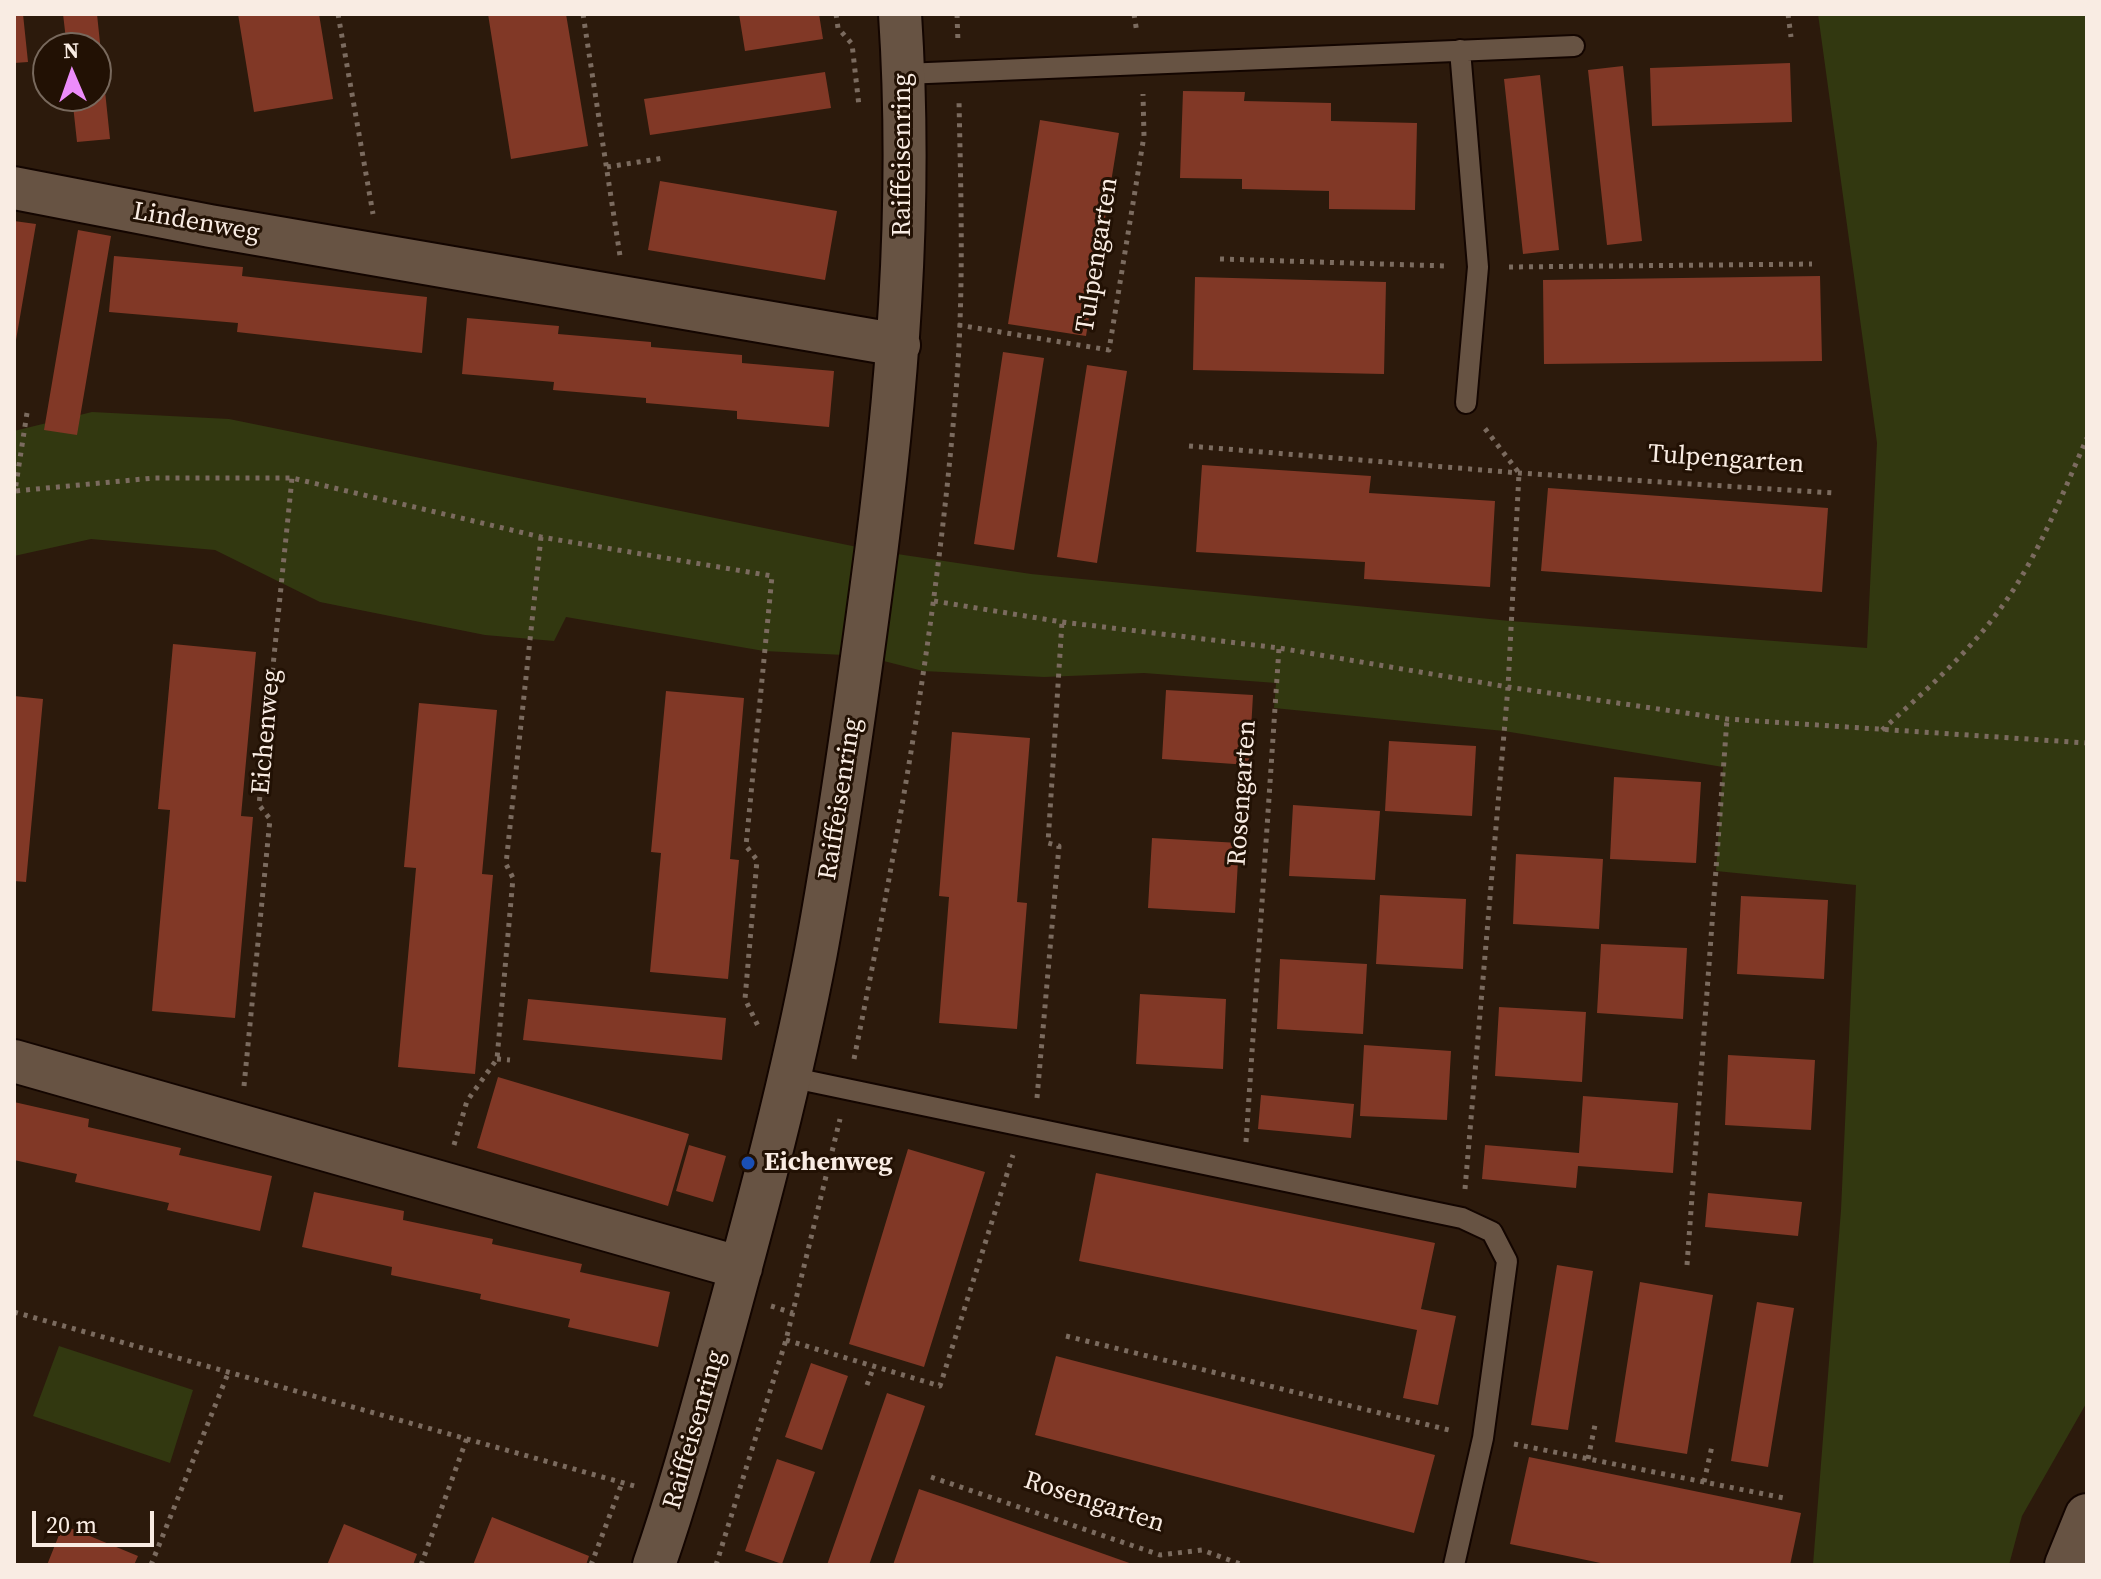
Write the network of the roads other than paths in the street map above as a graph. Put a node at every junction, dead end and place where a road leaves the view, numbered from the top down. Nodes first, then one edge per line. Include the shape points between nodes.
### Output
1 (900, 14) edge
2 (1574, 46) dead end
3 (1460, 50) junction
4 (904, 74) junction
5 (14, 188) edge
6 (899, 345) junction
7 (1466, 403) road end
8 (14, 1061) edge
9 (789, 1077) junction
10 (741, 1268) junction
11 (2087, 1516) edge
12 (654, 1565) edge
13 (1454, 1565) edge
14 (2067, 1565) edge

1 - 4 street, Raiffeisenring
2 - 3 lane
3 - 4 lane
3 - 7 lane via 1478,267
4 - 6 street, Raiffeisenring
5 - 6 street, Lindenweg
6 - 9 street, Raiffeisenring via 864,656 815,956
8 - 10 street
9 - 10 street, Raiffeisenring
9 - 13 lane via 1462,1218 1492,1232 1507,1261 1483,1438
10 - 12 street, Raiffeisenring
11 - 14 street

